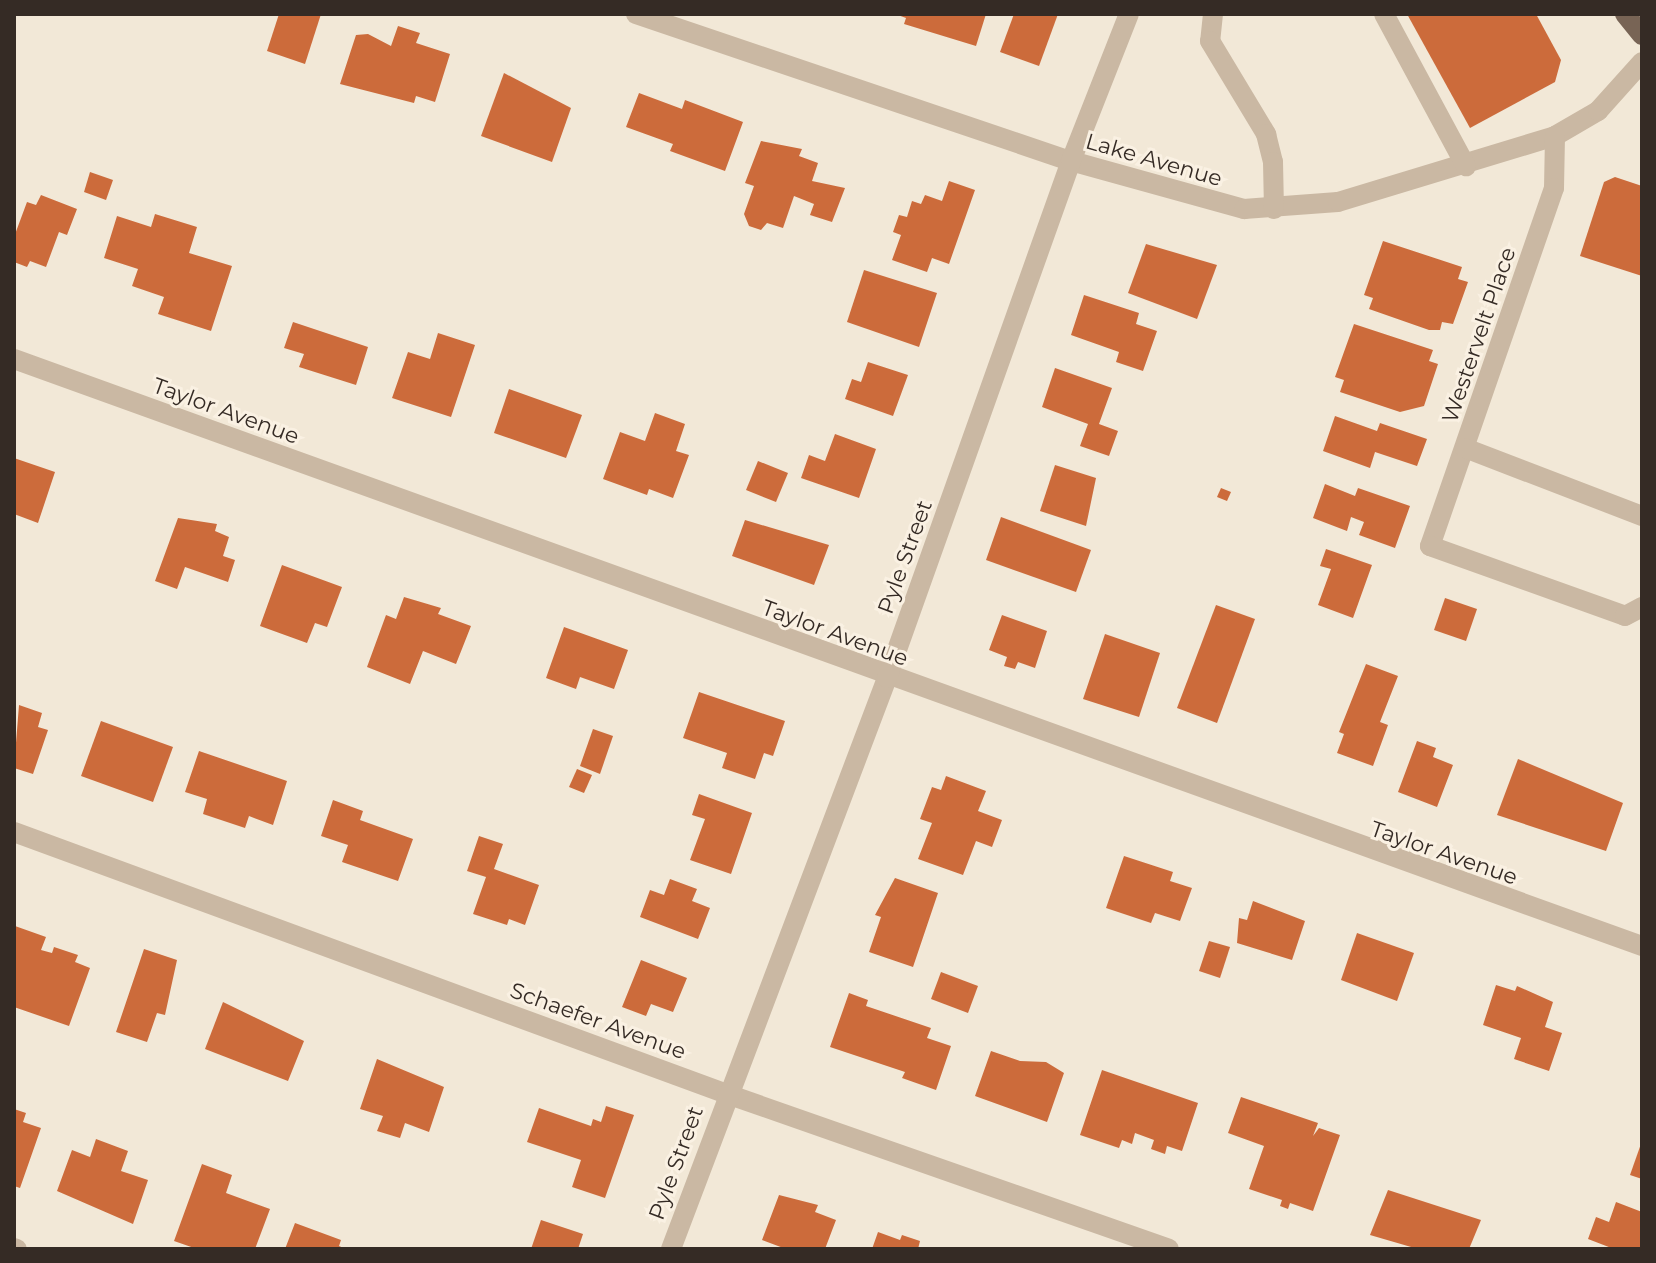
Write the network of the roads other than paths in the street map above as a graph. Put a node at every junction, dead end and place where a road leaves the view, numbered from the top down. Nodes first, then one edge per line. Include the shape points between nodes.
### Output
1 (636, 14) edge
2 (1129, 14) edge
3 (1213, 14) edge
4 (1384, 14) edge
5 (1625, 14) edge
6 (1642, 35) edge
7 (1642, 62) edge
8 (1555, 136) junction
9 (1071, 161) junction
10 (1466, 166) junction
11 (1274, 209) junction
12 (14, 359) edge
13 (1465, 448) junction
14 (1642, 516) edge
15 (1642, 607) edge
16 (887, 678) junction
17 (14, 832) edge
18 (1642, 946) edge
19 (727, 1094) junction
20 (671, 1249) edge
21 (1169, 1249) edge

1 - 9 street, Lake Avenue
2 - 9 street, Pyle Street
3 - 11 street via 1210,41 1266,134
4 - 10 street
5 - 6 main road
7 - 8 street, Lake Avenue via 1598,111
8 - 10 street, Lake Avenue
8 - 13 street, Westervelt Place via 1554,188
9 - 11 street, Lake Avenue via 1217,205
9 - 16 street, Pyle Street
10 - 11 street, Lake Avenue via 1338,202
12 - 16 street, Taylor Avenue
13 - 14 street
13 - 15 street, Westervelt Place via 1430,546 1625,616
16 - 18 street, Taylor Avenue
16 - 19 street, Pyle Street
17 - 19 street, Schaefer Avenue
19 - 20 street, Pyle Street
19 - 21 street, Schaefer Avenue

